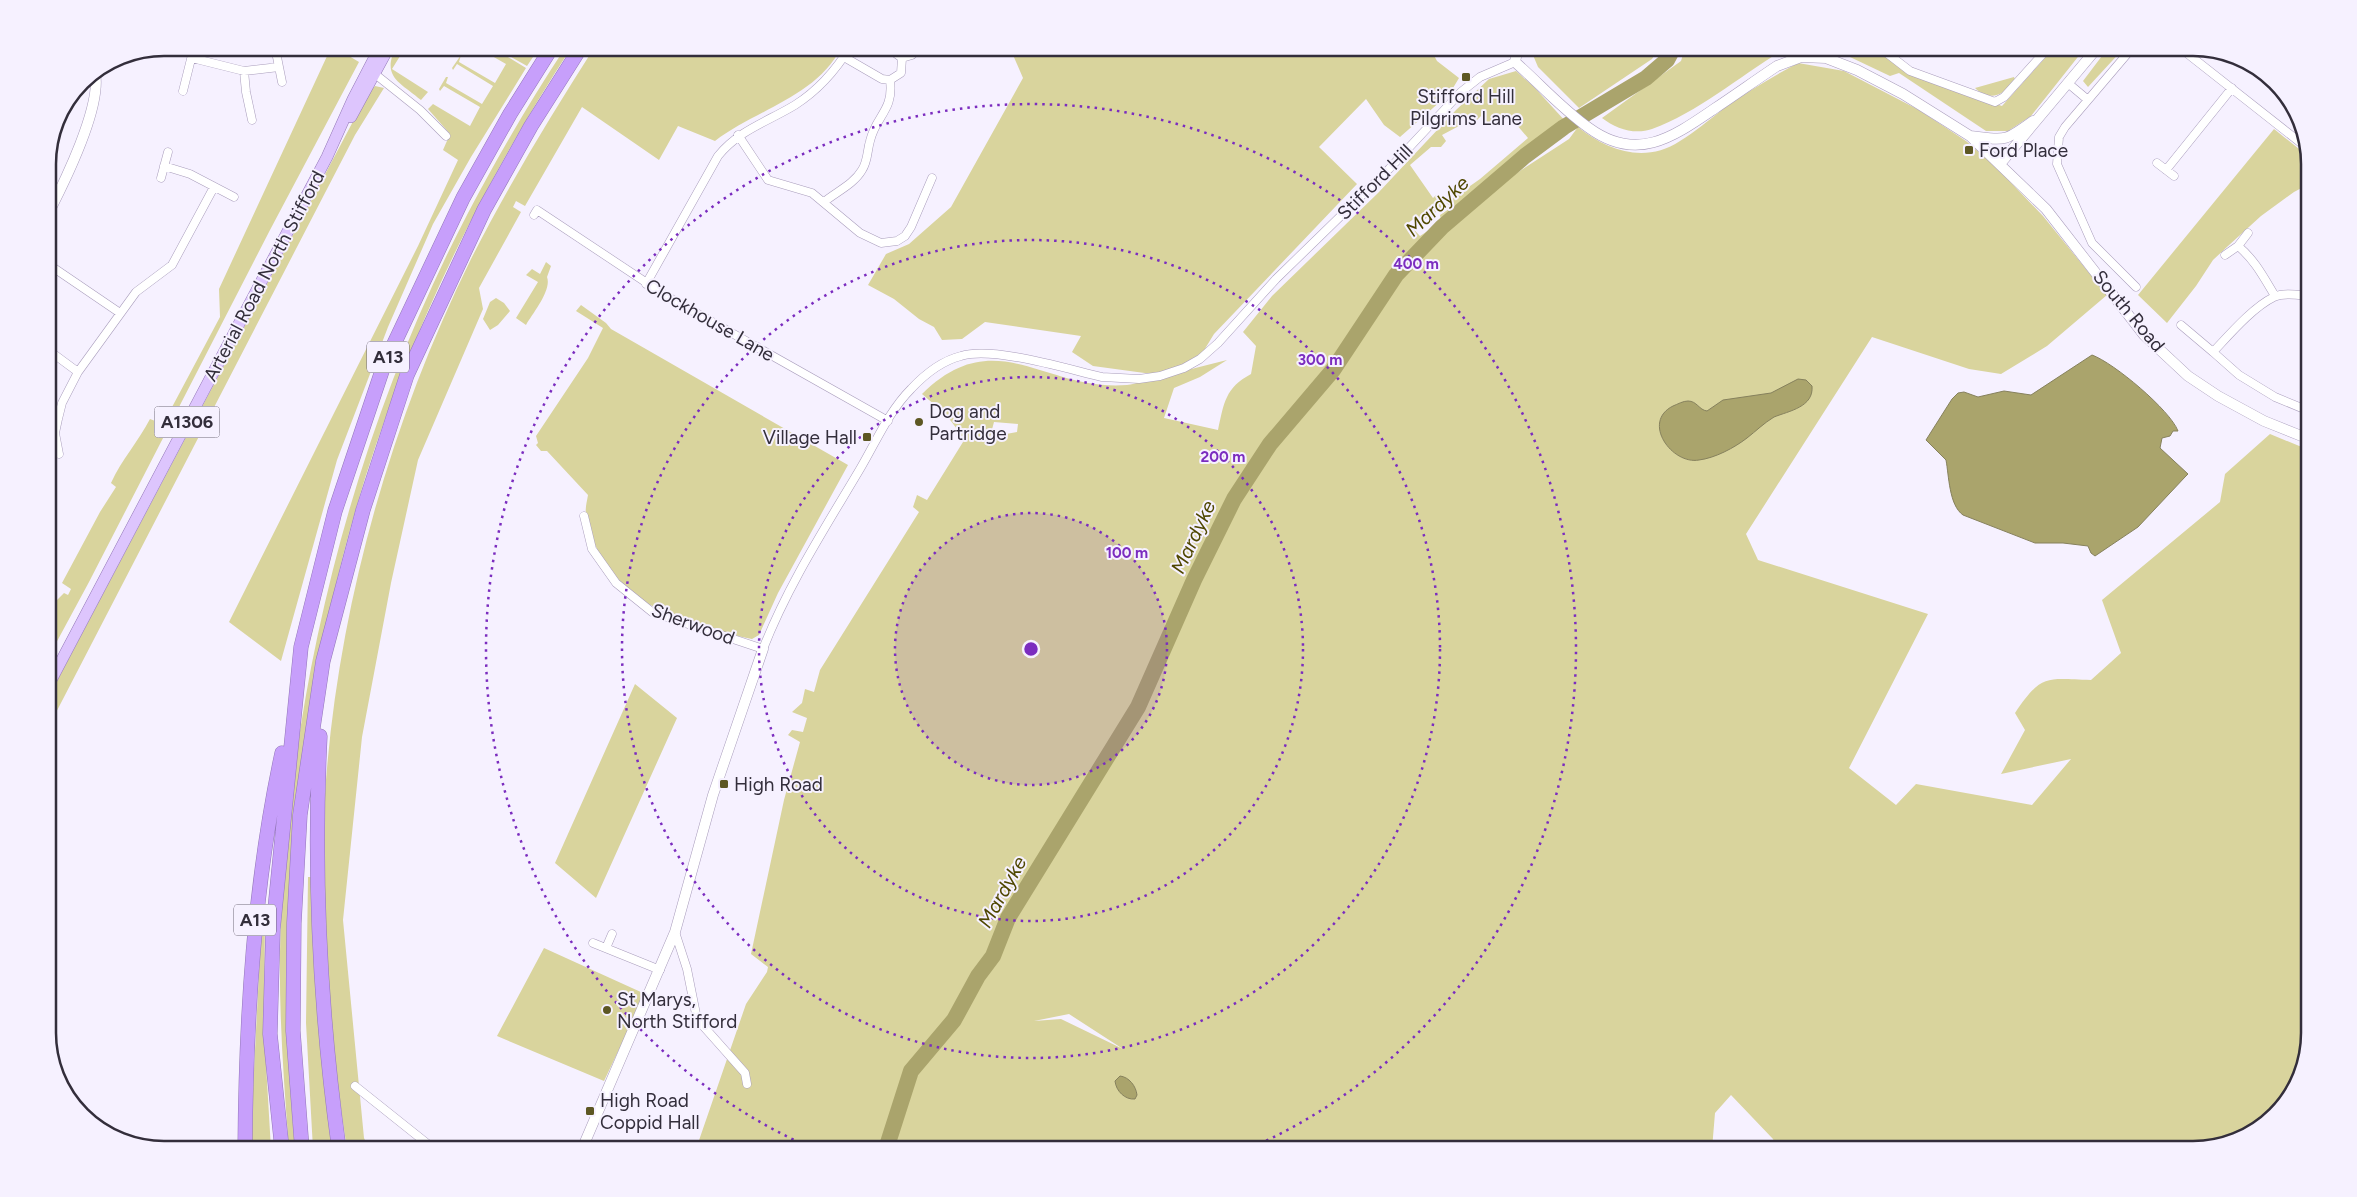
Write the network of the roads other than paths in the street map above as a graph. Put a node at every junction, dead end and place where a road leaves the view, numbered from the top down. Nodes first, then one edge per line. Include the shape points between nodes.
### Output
1 (277, 56) edge
2 (376, 56) edge
3 (385, 56) edge
4 (547, 56) edge
5 (576, 56) edge
6 (899, 56) edge
7 (909, 56) edge
8 (1516, 56) edge
9 (1890, 56) edge
10 (2042, 56) edge
11 (2092, 56) edge
12 (2126, 56) edge
13 (2190, 56) edge
14 (844, 57) joint
15 (192, 58) joint
16 (902, 58) junction
17 (1515, 62) junction
18 (279, 67) junction
19 (244, 71) junction
20 (375, 74) junction
21 (890, 80) junction
22 (95, 82) edge
23 (282, 82) dead end
24 (2069, 84) junction
25 (2232, 88) junction
26 (183, 91) dead end
27 (2088, 100) junction
28 (2049, 108) junction
29 (252, 120) dead end
30 (738, 135) junction
31 (446, 136) dead end
32 (1970, 136) junction
33 (2298, 141) edge
34 (168, 152) dead end
35 (327, 157) junction
36 (2157, 163) dead end
37 (2000, 164) junction
38 (164, 166) junction
39 (2166, 170) junction
40 (2174, 176) dead end
41 (160, 178) dead end
42 (932, 178) dead end
43 (214, 187) junction
44 (234, 197) dead end
45 (56, 198) edge
46 (824, 202) junction
47 (530, 204) dead end
48 (2248, 233) dead end
49 (2238, 246) junction
50 (2226, 255) dead end
51 (56, 269) edge
52 (646, 284) junction
53 (2136, 287) dead end
54 (2301, 295) edge
55 (2275, 296) junction
56 (120, 313) junction
57 (2181, 325) dead end
58 (2213, 352) junction
59 (56, 357) edge
60 (78, 372) junction
61 (2301, 408) edge
62 (888, 421) junction
63 (56, 422) edge
64 (2301, 436) edge
65 (56, 445) edge
66 (59, 454) dead end
67 (584, 516) dead end
68 (763, 649) junction
69 (323, 660) junction
70 (56, 671) edge
71 (295, 694) junction
72 (675, 932) junction
73 (612, 934) dead end
74 (593, 943) dead end
75 (606, 948) junction
76 (660, 970) junction
77 (747, 1084) dead end
78 (355, 1086) dead end
79 (245, 1141) edge
80 (281, 1141) edge
81 (301, 1141) edge
82 (339, 1141) edge
83 (423, 1141) edge
84 (585, 1141) edge

1 - 18 street
2 - 35 main road, Arterial Road North Stifford / A1306
3 - 20 main road, Arterial Road North Stifford / A1306
4 - 71 highway, A13 via 463,198 384,365 335,511 301,647
5 - 69 highway, A13 via 531,126 484,210 407,375 363,510
6 - 16 street
7 - 16 street
8 - 17 main road
9 - 10 street via 1910,71 1995,102 2004,98
11 - 24 main road
12 - 27 street, South Road
13 - 25 street
14 - 21 street via 882,80
14 - 30 street via 813,92
15 - 19 street
15 - 26 street
16 - 21 street via 901,73
17 - 32 main road via 1590,129 1603,137 1636,146 1656,143 1680,133 1777,66 1801,56 1826,58 1857,70
17 - 62 street, Stifford Hill via 1480,77 1461,92 1373,186 1265,290 1218,343 1192,364 1160,376 1119,379 990,353 962,355 931,369 909,390
18 - 19 street
18 - 23 street
19 - 29 street
20 - 31 street
20 - 35 main road, Arterial Road North Stifford / A1306
21 - 46 street via 891,98 870,140 868,158 862,171
22 - 45 main road via 95,98
24 - 27 street
24 - 28 main road
25 - 33 street
25 - 39 street
27 - 53 street, South Road via 2059,138 2057,164 2092,242
28 - 32 main road via 2002,140
28 - 37 main road
30 - 46 street via 768,180 798,187
30 - 52 street via 718,156
32 - 37 main road
34 - 38 street
35 - 70 main road, Arterial Road North Stifford / A1306
36 - 39 street
37 - 64 main road, South Road via 2046,209 2144,335 2188,376 2264,421
38 - 41 street
38 - 43 street via 190,174
39 - 40 street
42 - 46 street via 911,227 905,236 889,243 872,240 860,233
43 - 44 street
43 - 56 street via 172,265 136,292
47 - 52 street, Clockhouse Lane via 535,212
48 - 49 street
49 - 50 street
49 - 55 street via 2259,268
51 - 56 street
52 - 62 street, Clockhouse Lane
54 - 55 street
55 - 58 street via 2243,321
56 - 60 street
57 - 58 street
58 - 61 street via 2239,375 2275,397
59 - 60 street
60 - 63 street
62 - 68 street via 789,591
65 - 66 street
67 - 68 street, Sherwood via 592,549 616,583 652,612
68 - 72 main road via 713,795
69 - 81 highway, A13 via 300,815 294,923 293,1031
69 - 82 highway, A13 via 317,817 318,937
71 - 79 highway, A13 via 271,803 257,901
71 - 80 highway, A13 via 274,929 270,1034
72 - 76 main road
72 - 77 street via 697,1018 745,1073
73 - 75 street
74 - 75 street
75 - 76 street
76 - 84 main road
78 - 83 street

